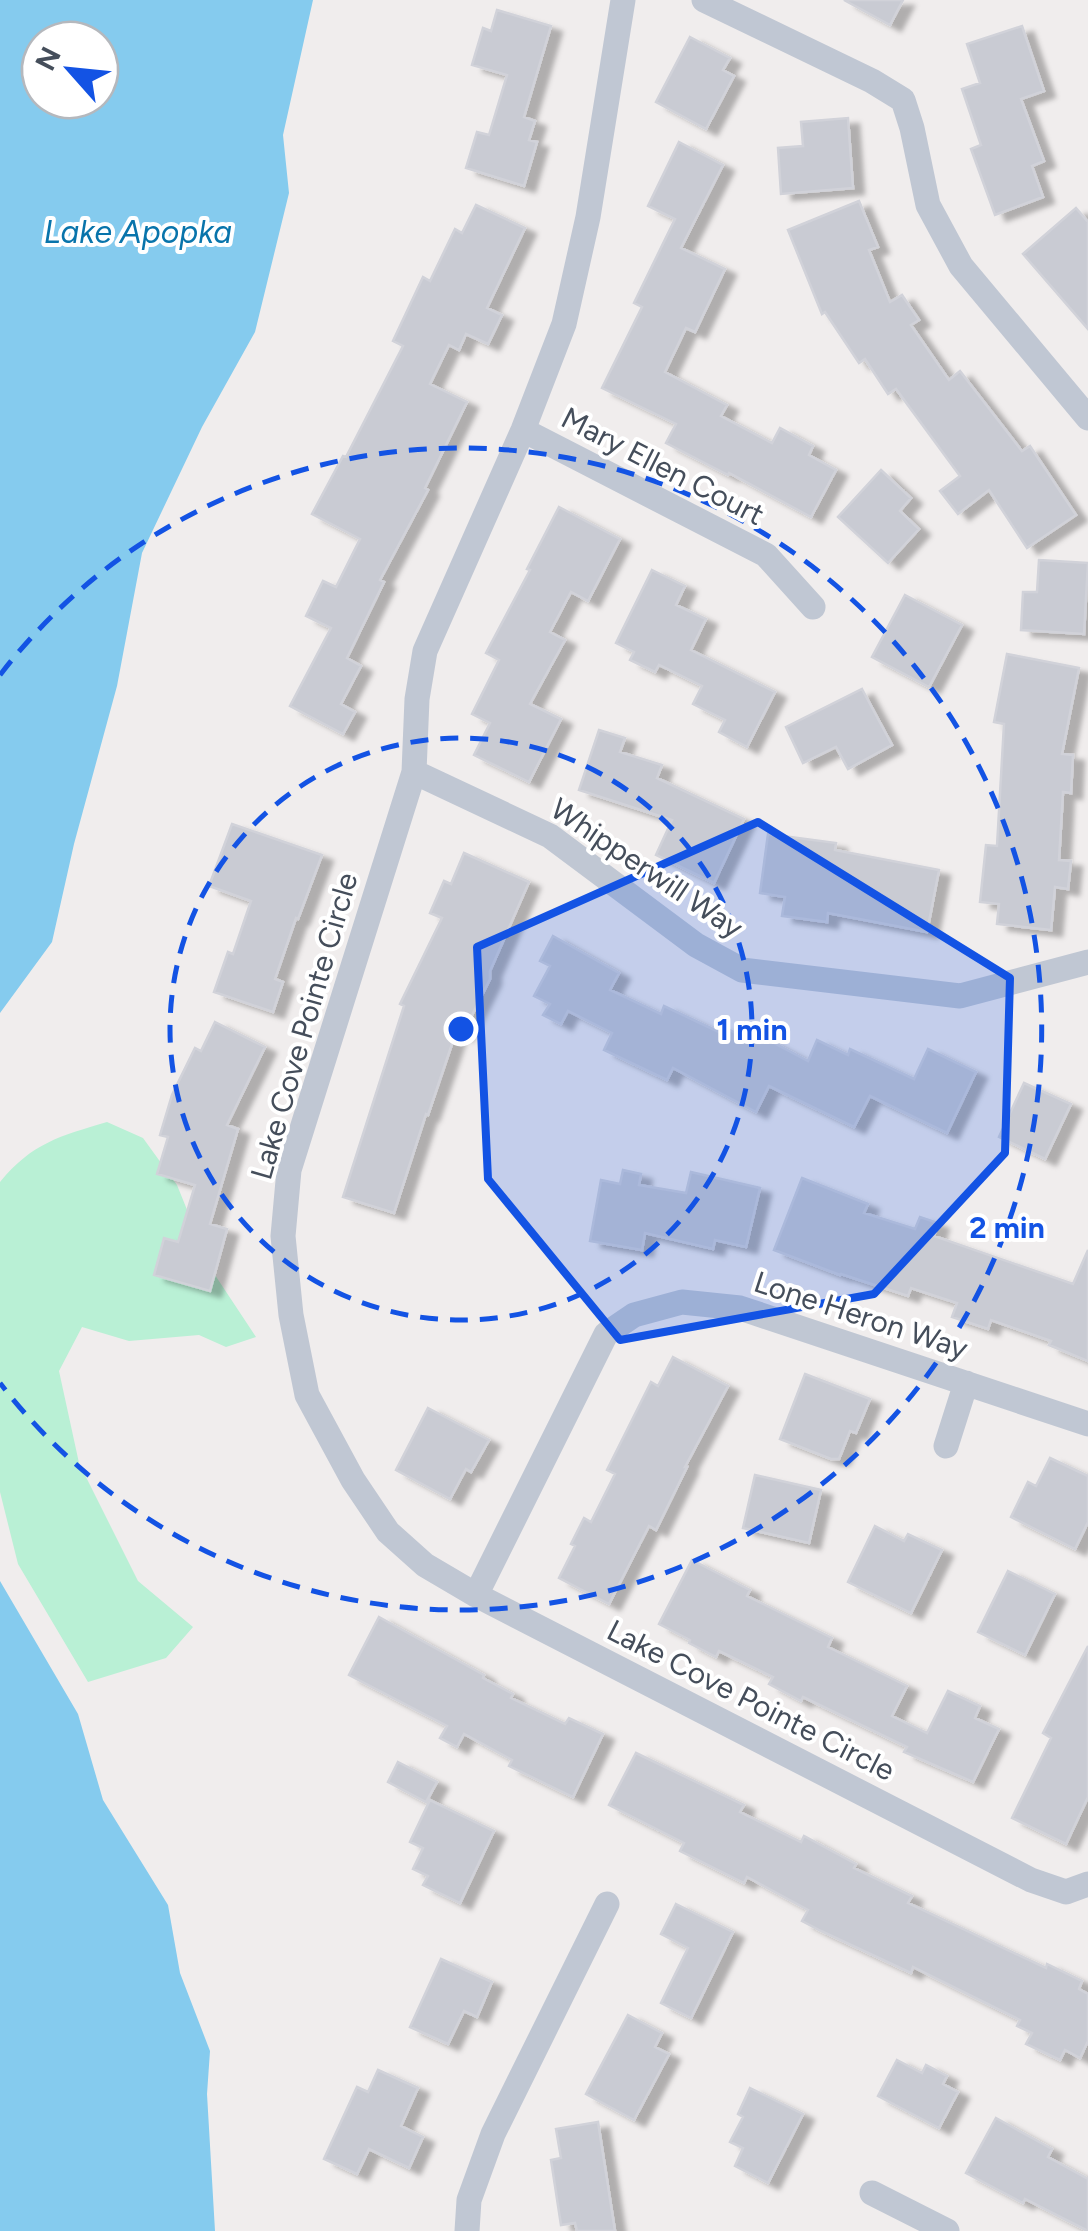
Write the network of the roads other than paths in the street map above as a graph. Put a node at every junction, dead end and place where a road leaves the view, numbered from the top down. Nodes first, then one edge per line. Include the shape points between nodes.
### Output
1 (623, 0) edge
2 (704, 0) edge
3 (1088, 418) edge
4 (523, 430) junction
5 (813, 607) dead end
6 (414, 772) junction
7 (1088, 962) edge
8 (966, 1383) junction
9 (1088, 1424) edge
10 (946, 1446) dead end
11 (476, 1595) junction
12 (1088, 1884) edge
13 (607, 1904) dead end
14 (872, 2193) dead end
15 (467, 2231) edge
16 (947, 2231) edge

1 - 4 street, Lake Cove Pointe Circle via 564,324
2 - 3 street via 903,100 928,205 961,266
4 - 5 street, Mary Ellen Court via 766,555
4 - 6 street, Lake Cove Pointe Circle via 425,651
6 - 7 street, Whipperwill Way via 550,836 696,945 742,970 960,996
6 - 11 street, Lake Cove Pointe Circle via 289,1170 283,1236 308,1396 344,1463 388,1532 425,1565
8 - 9 street, Lone Heron Way
8 - 10 street
8 - 11 street, Lone Heron Way via 740,1308 682,1302 634,1316 606,1334
11 - 12 street, Lake Cove Pointe Circle via 1031,1880 1066,1892
13 - 15 street via 494,2134 469,2200
14 - 16 street

